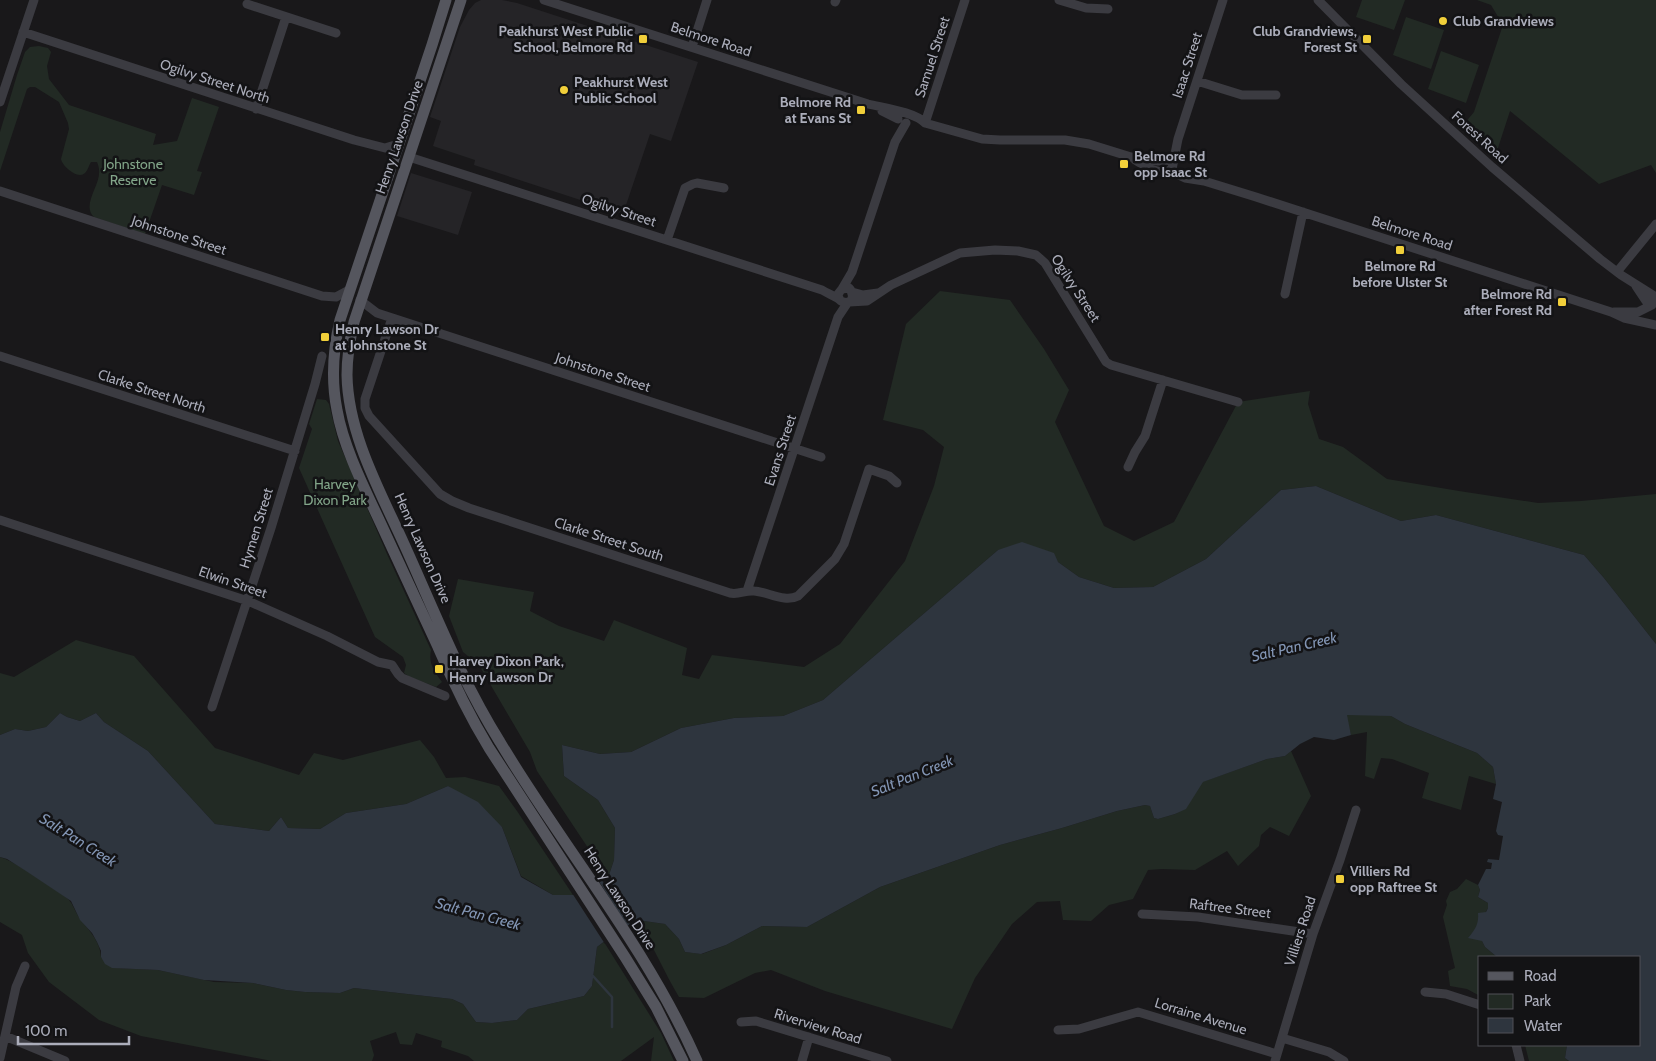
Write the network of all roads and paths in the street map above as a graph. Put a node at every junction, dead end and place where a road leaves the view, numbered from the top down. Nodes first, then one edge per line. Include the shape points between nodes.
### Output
1 (34, 0) edge
2 (438, 0) edge
3 (446, 0) edge
4 (461, 0) edge
5 (469, 0) edge
6 (544, 0) edge
7 (707, 0) edge
8 (965, 0) edge
9 (1059, 0) edge
10 (1223, 0) edge
11 (1318, 0) edge
12 (247, 4) dead end
13 (1108, 9) dead end
14 (456, 16) junction
15 (286, 17) junction
16 (23, 32) junction
17 (336, 33) dead end
18 (432, 45) junction
19 (692, 47) junction
20 (1197, 81) junction
21 (1276, 95) dead end
22 (0, 102) edge
23 (256, 108) junction
24 (903, 118) junction
25 (925, 123) junction
26 (398, 144) junction
27 (408, 157) junction
28 (1169, 166) junction
29 (724, 188) dead end
30 (0, 191) edge
31 (1303, 212) junction
32 (1656, 224) edge
33 (667, 240) junction
34 (1616, 272) junction
35 (350, 290) junction
36 (1285, 294) dead end
37 (845, 295) junction
38 (360, 300) junction
39 (1655, 305) edge
40 (1611, 312) junction
41 (377, 313) junction
42 (355, 318) junction
43 (392, 318) junction
44 (1653, 324) edge
45 (0, 356) edge
46 (322, 356) dead end
47 (1163, 380) junction
48 (1238, 402) dead end
49 (795, 448) junction
50 (295, 451) junction
51 (820, 457) dead end
52 (1128, 467) dead end
53 (897, 483) dead end
54 (0, 520) edge
55 (747, 591) junction
56 (248, 600) junction
57 (445, 696) dead end
58 (212, 707) dead end
59 (1356, 810) dead end
60 (1142, 914) dead end
61 (1313, 934) junction
62 (25, 966) dead end
63 (1425, 992) dead end
64 (1478, 1004) edge
65 (741, 1022) dead end
66 (1058, 1030) dead end
67 (5, 1036) junction
68 (810, 1037) junction
69 (1282, 1038) junction
70 (1516, 1046) edge
71 (1276, 1057) edge
72 (0, 1058) edge
73 (65, 1061) edge
74 (683, 1061) edge
75 (697, 1061) edge
76 (802, 1061) edge
77 (887, 1061) edge
78 (1344, 1061) edge
79 (1520, 1061) edge

1 - 16 street
2 - 18 main road
3 - 18 main road, Henry Lawson Drive
4 - 14 main road, Henry Lawson Drive
5 - 14 main road
6 - 19 street, Belmore Road
7 - 19 street
8 - 25 street, Samuel Street
9 - 13 street via 1086,8
10 - 20 street, Isaac Street
11 - 34 street, Forest Road via 1452,131
12 - 15 street
14 - 27 main road, Henry Lawson Drive
15 - 17 street
15 - 23 street
16 - 22 street
16 - 23 street, Ogilvy Street North
18 - 26 main road, Henry Lawson Drive
19 - 24 street, Belmore Road
20 - 21 street via 1242,95
20 - 28 street, Isaac Street
23 - 26 street, Ogilvy Street North via 385,148
24 - 25 street, Belmore Road via 922,118
24 - 37 street, Evans Street
25 - 28 street, Belmore Road via 988,139 1076,141
26 - 35 main road, Henry Lawson Drive
27 - 33 street, Ogilvy Street
27 - 38 main road, Henry Lawson Drive
28 - 31 street, Belmore Road via 1204,181
29 - 33 street via 697,183 685,188
30 - 35 street, Johnstone Street via 322,296 336,297
31 - 36 street
31 - 40 street, Belmore Road
32 - 34 street
33 - 37 street, Ogilvy Street via 832,296
34 - 39 street, Forest Road
35 - 74 main road, Henry Lawson Drive via 338,331 334,387 339,420 361,479 471,718 656,1007
37 - 47 street, Ogilvy Street via 878,293 960,253 994,250 1030,253 1045,263 1106,362
37 - 49 street, Evans Street
38 - 41 street, Johnstone Street
38 - 42 main road, Henry Lawson Drive
39 - 40 street, Belmore Road via 1638,312
39 - 44 street, Belmore Road
40 - 44 street, Belmore Road
41 - 42 street
41 - 43 street, Johnstone Street
42 - 75 main road, Henry Lawson Drive via 348,349 347,374 354,426 440,624 483,713 636,950
43 - 49 street, Johnstone Street
43 - 55 street, Clarke Street South via 367,392 365,408 445,498 730,593
45 - 50 street, Clarke Street North
46 - 50 street, Hymen Street
47 - 48 street, Ogilvy Street
47 - 52 street via 1145,436
49 - 51 street, Johnstone Street
49 - 55 street, Evans Street
50 - 56 street, Hymen Street
53 - 55 street, Clarke Street South via 889,476 869,469 838,555 798,596 786,598
54 - 56 street, Elwin Street
56 - 57 street, Elwin Street via 378,662 392,665 402,678
56 - 58 street, Hymen Street
59 - 61 street, Villiers Road
60 - 61 street, Raftree Street via 1198,917
61 - 69 street, Villiers Road
62 - 67 street via 16,987
63 - 64 street via 1446,994
65 - 68 street, Riverview Road via 756,1021
66 - 71 street, Lorraine Avenue via 1079,1029 1138,1012
67 - 72 street
67 - 73 street
68 - 76 street
68 - 77 street, Riverview Road
69 - 71 street, Villiers Road
69 - 78 street via 1329,1052
70 - 79 street

